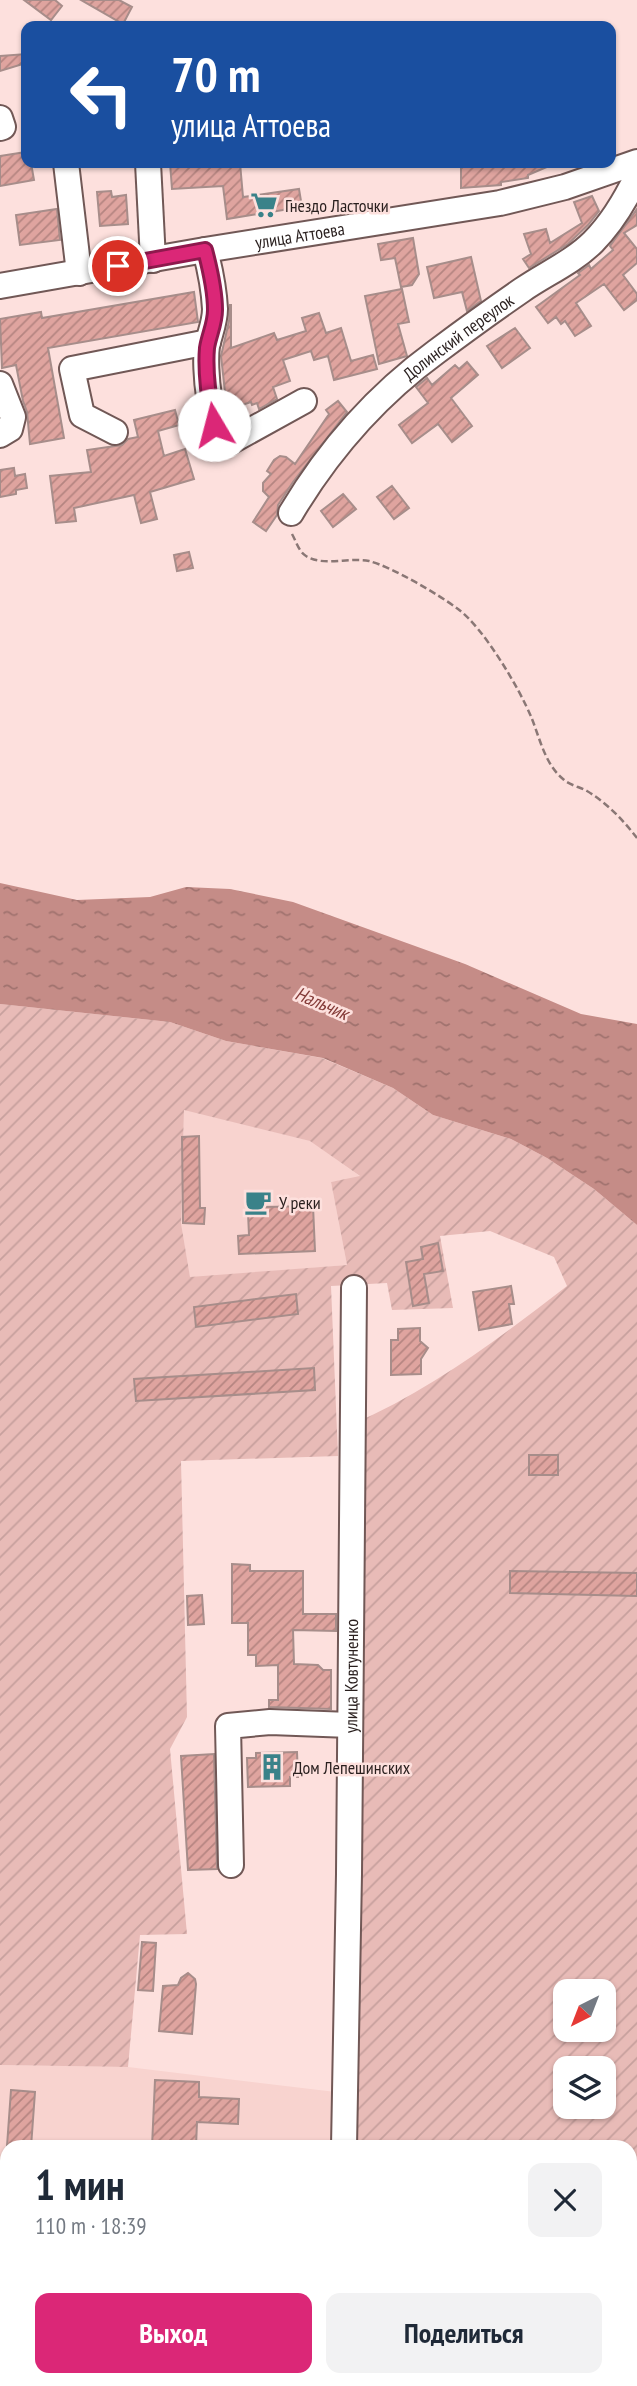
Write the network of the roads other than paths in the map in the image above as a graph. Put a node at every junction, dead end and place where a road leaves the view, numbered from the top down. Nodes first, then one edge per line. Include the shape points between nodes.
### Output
1 (0, 118) edge
2 (0, 128) edge
3 (637, 162) edge
4 (67, 168) edge
5 (148, 168) edge
6 (637, 176) edge
7 (205, 250) junction
8 (153, 260) junction
9 (79, 273) junction
10 (0, 286) edge
11 (208, 342) junction
12 (0, 384) edge
13 (304, 401) dead end
14 (115, 432) dead end
15 (0, 435) edge
16 (291, 513) road end
17 (354, 1288) dead end
18 (350, 1725) junction
19 (231, 1865) dead end
20 (344, 2140) edge

1 - 2 street
3 - 7 street, улица Аттоева via 532,197
4 - 9 street
5 - 8 street
6 - 16 street, Долинский переулок via 592,243 436,352 376,404 307,485
7 - 8 street, улица Аттоева
7 - 11 street via 215,310
8 - 9 street, улица Аттоева
9 - 10 street, улица Аттоева
11 - 13 street via 211,412 223,440 228,443
11 - 14 street via 72,369 82,415
12 - 15 street via 13,424
17 - 18 street, улица Ковтуненко
18 - 19 street via 271,1722 228,1726
18 - 20 street, улица Ковтуненко

